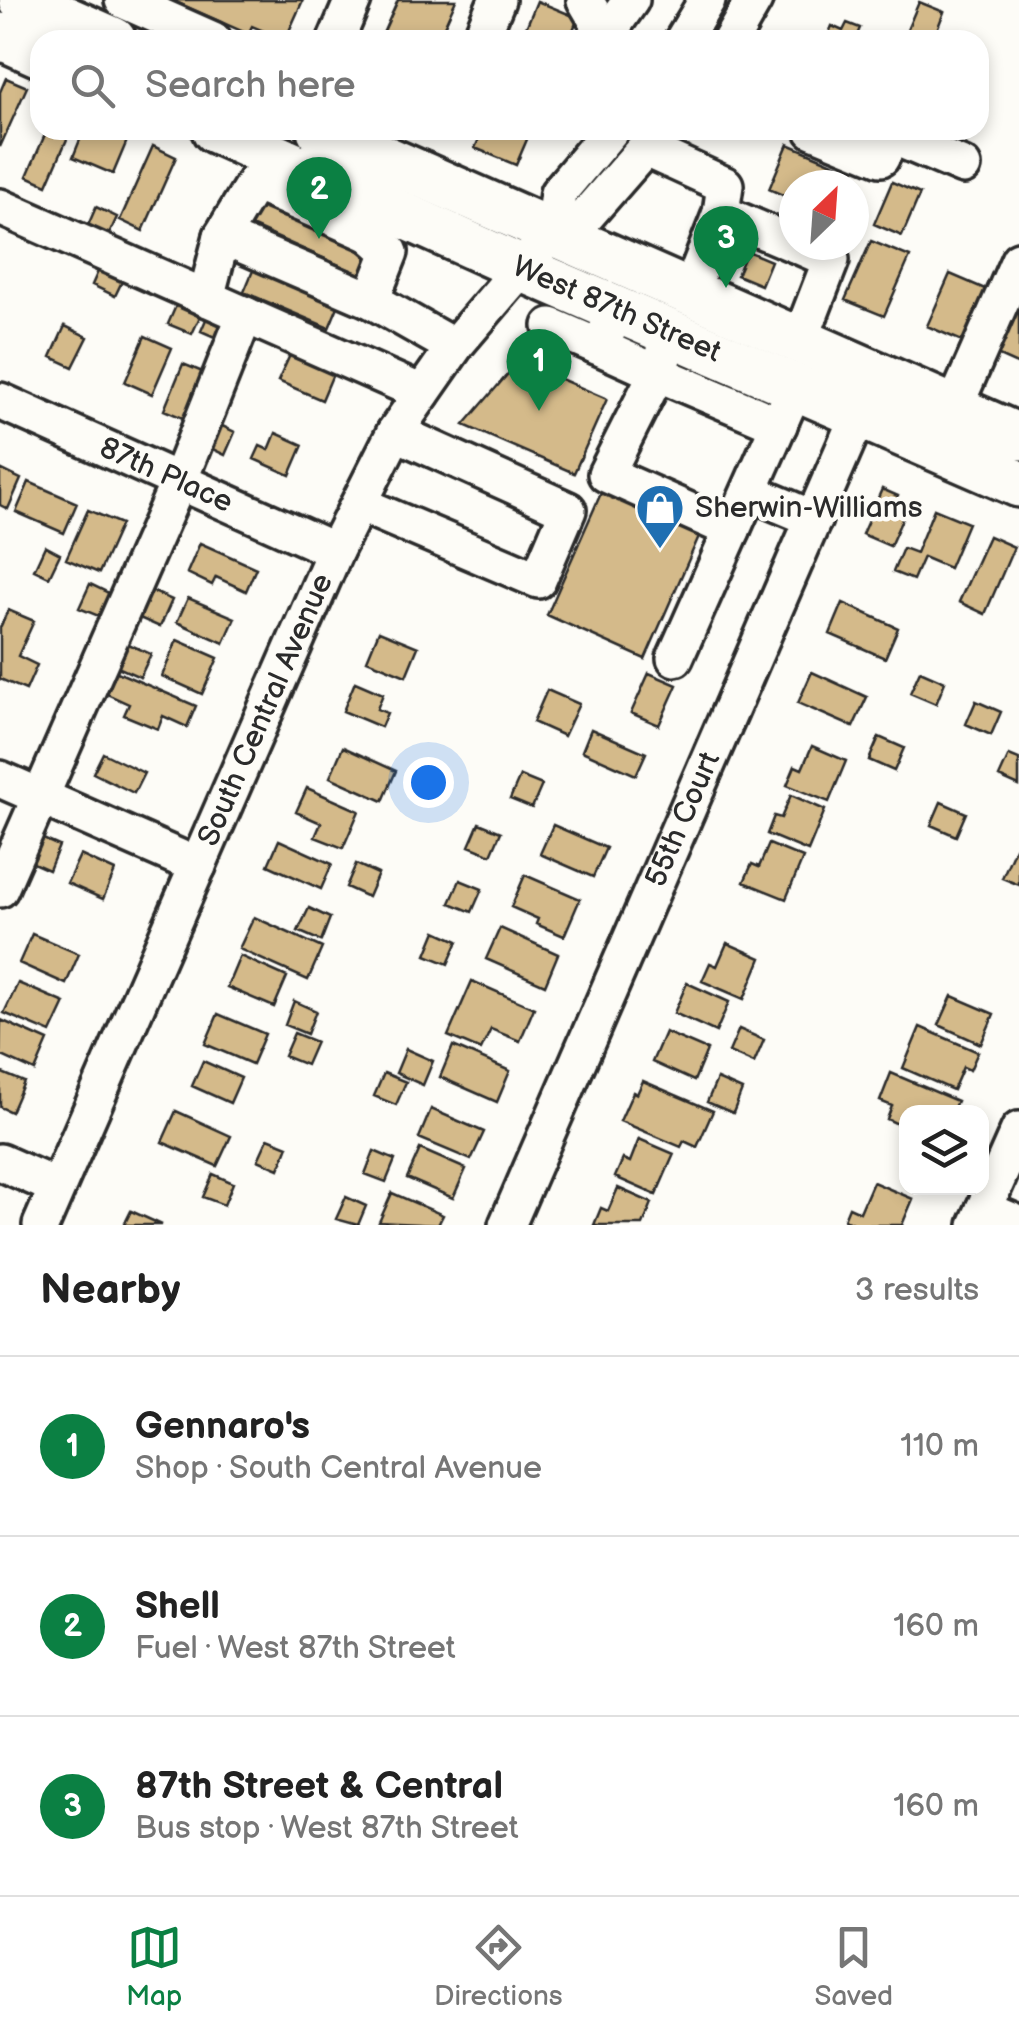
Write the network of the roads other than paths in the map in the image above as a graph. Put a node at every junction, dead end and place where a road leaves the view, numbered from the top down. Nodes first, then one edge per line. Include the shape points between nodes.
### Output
1 (353, 0) edge
2 (497, 0) edge
3 (585, 0) edge
4 (631, 0) edge
5 (707, 0) edge
6 (122, 21) edge
7 (65, 30) edge
8 (165, 30) edge
9 (340, 30) edge
10 (484, 30) edge
11 (601, 30) edge
12 (610, 30) edge
13 (689, 30) edge
14 (240, 140) edge
15 (603, 140) edge
16 (653, 140) edge
17 (656, 140) edge
18 (836, 140) edge
19 (890, 140) edge
20 (916, 140) edge
21 (305, 166) edge
22 (963, 166) dead end
23 (0, 207) edge
24 (721, 213) junction
25 (374, 219) junction
26 (552, 231) junction
27 (222, 236) junction
28 (779, 237) edge
29 (832, 260) edge
30 (1019, 260) edge
31 (521, 268) junction
32 (690, 292) junction
33 (206, 298) junction
34 (371, 300) junction
35 (245, 315) junction
36 (551, 326) dead end
37 (608, 328) junction
38 (800, 340) junction
39 (454, 347) junction
40 (665, 353) junction
41 (422, 393) junction
42 (0, 401) edge
43 (787, 406) junction
44 (954, 408) junction
45 (860, 414) junction
46 (395, 432) junction
47 (1019, 437) edge
48 (179, 482) junction
49 (1019, 484) edge
50 (750, 492) junction
51 (359, 504) junction
52 (814, 520) junction
53 (732, 530) junction
54 (335, 550) junction
55 (675, 658) dead end
56 (0, 780) edge
57 (40, 797) junction
58 (198, 866) junction
59 (0, 890) edge
60 (1019, 1130) edge
61 (0, 1162) edge
62 (58, 1188) junction
63 (981, 1217) edge
64 (1019, 1224) edge
65 (41, 1225) edge
66 (507, 1225) edge

1 - 9 street
2 - 10 street
3 - 11 street
4 - 12 street
5 - 13 street
6 - 7 main road
6 - 8 street
14 - 21 main road, West 87th Street
15 - 26 street, South Central Avenue via 558,193
16 - 26 street, South Central Avenue via 586,216
17 - 24 street via 725,185
18 - 19 street via 881,158
20 - 22 street
21 - 25 main road, West 87th Street
21 - 26 main road, West 87th Street
21 - 27 street via 254,183
23 - 33 street
24 - 28 street
24 - 32 street
25 - 31 main road, West 87th Street
25 - 34 street via 390,252
26 - 31 street, South Central Avenue
26 - 32 main road, West 87th Street
27 - 33 street
27 - 34 street
29 - 38 street
30 - 44 street
31 - 37 main road, West 87th Street
31 - 39 street, South Central Avenue
32 - 38 main road, West 87th Street
33 - 35 street
34 - 39 street
35 - 41 street
35 - 48 street
36 - 37 street
37 - 40 main road, West 87th Street
38 - 44 main road, West 87th Street
39 - 41 street, South Central Avenue
40 - 43 main road, West 87th Street
40 - 53 street via 606,474
41 - 46 street, South Central Avenue
42 - 48 street, 87th Place
43 - 45 main road, West 87th Street
43 - 50 street
44 - 47 main road, West 87th Street
45 - 49 main road, West 87th Street
45 - 52 street, 55th Court
46 - 51 street, South Central Avenue
46 - 51 street via 568,510 538,580
48 - 54 street, 87th Place
48 - 57 street
50 - 52 street
50 - 53 street
51 - 54 street, South Central Avenue
52 - 66 street, 55th Court
53 - 55 street
54 - 58 street, South Central Avenue
56 - 57 street
57 - 58 street
57 - 59 street
58 - 62 street, South Central Avenue
60 - 63 street
61 - 62 street
62 - 65 street, South Central Avenue
63 - 64 street

